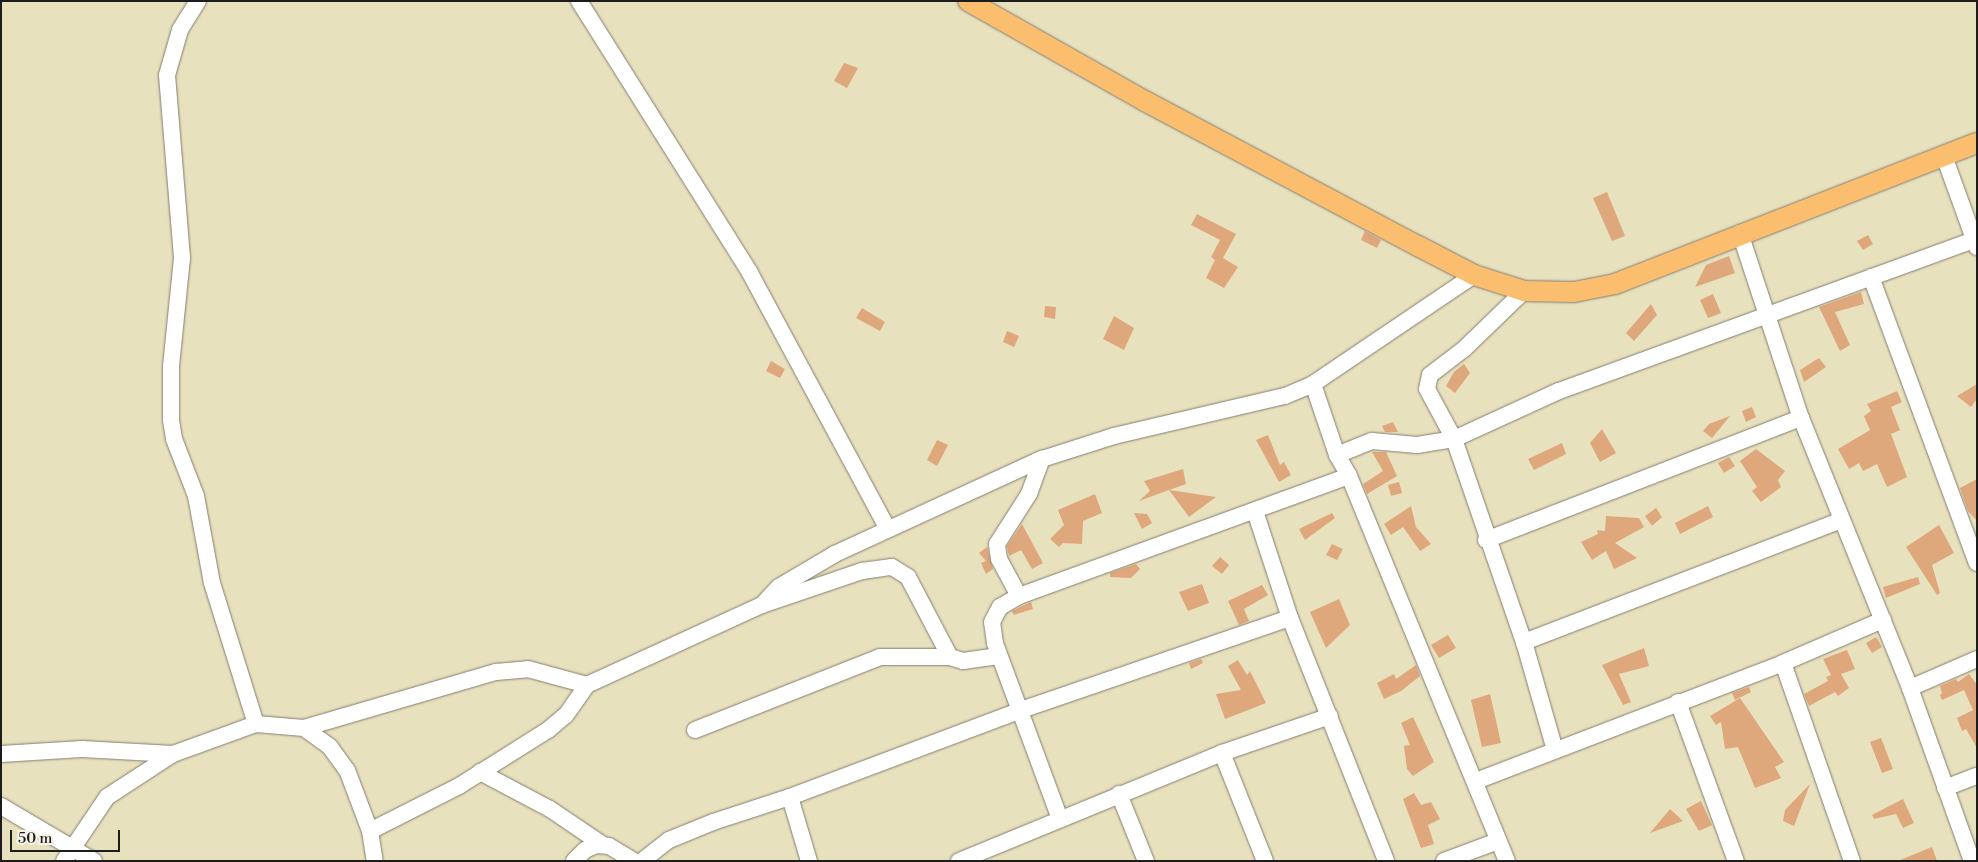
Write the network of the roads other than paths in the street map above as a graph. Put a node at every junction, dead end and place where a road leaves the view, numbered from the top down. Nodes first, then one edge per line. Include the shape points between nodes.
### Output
1 (198, 1) edge
2 (579, 1) edge
3 (968, 1) edge
4 (1977, 143) edge
5 (1944, 156) junction
6 (1740, 233) junction
7 (1976, 242) edge
8 (1474, 275) junction
9 (1871, 277) junction
10 (1524, 291) junction
11 (1765, 315) junction
12 (1313, 384) junction
13 (1802, 418) junction
14 (1454, 440) junction
15 (1337, 455) junction
16 (1042, 458) junction
17 (1349, 476) junction
18 (1255, 511) junction
19 (1840, 521) junction
20 (888, 529) junction
21 (1486, 540) junction
22 (1977, 563) edge
23 (1019, 596) junction
24 (762, 605) junction
25 (1290, 618) junction
26 (1883, 620) junction
27 (1524, 642) junction
28 (999, 656) junction
29 (950, 657) junction
30 (1977, 659) edge
31 (1783, 664) junction
32 (587, 685) junction
33 (1910, 688) junction
34 (1678, 702) junction
35 (1021, 710) junction
36 (1330, 716) junction
37 (256, 724) junction
38 (304, 728) junction
39 (695, 730) dead end
40 (1555, 750) junction
41 (1222, 753) junction
42 (1, 754) edge
43 (173, 754) junction
44 (480, 772) junction
45 (1977, 776) edge
46 (1476, 781) junction
47 (1945, 788) junction
48 (1119, 794) junction
49 (790, 797) junction
50 (1, 806) edge
51 (1060, 819) junction
52 (370, 831) junction
53 (1498, 841) junction
54 (603, 845) junction
55 (68, 855) edge
56 (94, 861) edge
57 (375, 861) edge
58 (574, 861) edge
59 (634, 861) edge
60 (642, 861) edge
61 (808, 861) edge
62 (959, 861) edge
63 (1146, 861) edge
64 (1266, 861) edge
65 (1386, 861) edge
66 (1444, 861) edge
67 (1507, 861) edge
68 (1736, 861) edge
69 (1852, 861) edge
70 (1972, 861) edge

1 - 37 street via 180,30 166,75 182,258 172,366 171,420 176,446 196,496 212,583
2 - 20 street via 750,273
3 - 8 main road via 1145,101
4 - 5 main road
5 - 6 main road
5 - 7 street
6 - 10 main road via 1599,289 1562,293
6 - 11 street
7 - 9 street
8 - 10 main road
8 - 12 street
9 - 11 street
9 - 22 street
10 - 14 street via 1464,349 1430,375 1427,389
11 - 13 street
11 - 14 street via 1559,391
12 - 15 street
12 - 16 street via 1285,396 1105,438
13 - 19 street
13 - 21 street
14 - 15 street via 1417,445 1372,441
14 - 21 street
15 - 17 street
16 - 20 street
16 - 23 street via 1028,494 997,544 999,559
17 - 18 street
17 - 46 street
18 - 23 street
18 - 25 street
19 - 26 street
19 - 27 street
20 - 24 street via 800,573 779,586
21 - 27 street
23 - 28 street via 1007,602 994,616 993,631
24 - 29 street via 862,571 892,567 912,583
24 - 32 street
25 - 35 street
25 - 36 street
26 - 31 street
26 - 33 street
27 - 40 street
28 - 29 street via 963,661
28 - 35 street
29 - 39 street via 880,657
30 - 33 street
31 - 34 street
31 - 69 street
32 - 38 street via 528,670 496,672
32 - 44 street via 557,723
33 - 47 street
34 - 40 street
34 - 68 street
35 - 49 street
35 - 51 street
36 - 41 street
36 - 65 street
37 - 38 street
37 - 43 street
38 - 52 street via 330,747 343,762
40 - 46 street
41 - 48 street
41 - 64 street
42 - 43 street via 82,749
43 - 55 street via 104,799
44 - 52 street
44 - 54 street via 550,809
45 - 47 street
46 - 53 street
47 - 70 street
48 - 51 street
48 - 63 street
49 - 60 street via 683,833
49 - 61 street
50 - 55 street
51 - 62 street
52 - 57 street
53 - 66 street
53 - 67 street
54 - 58 street via 585,850
54 - 59 street
55 - 56 street

